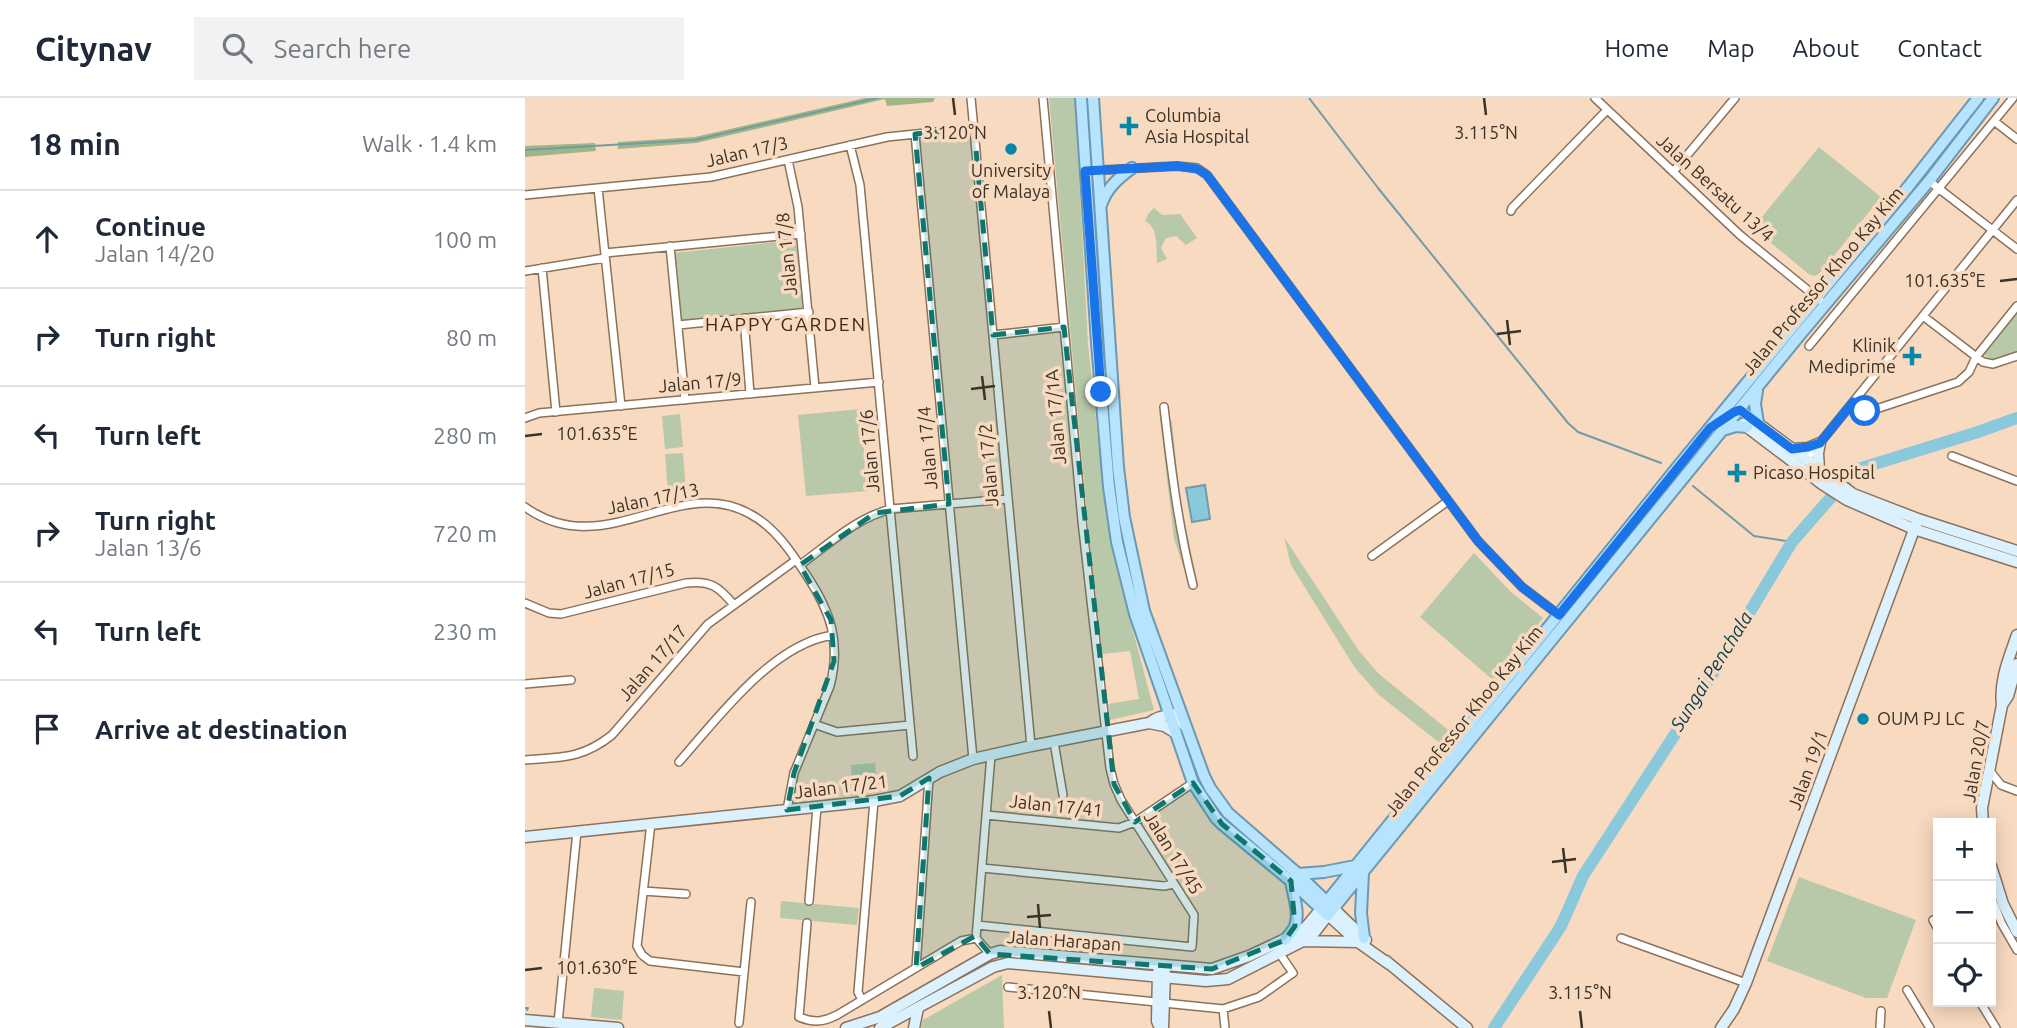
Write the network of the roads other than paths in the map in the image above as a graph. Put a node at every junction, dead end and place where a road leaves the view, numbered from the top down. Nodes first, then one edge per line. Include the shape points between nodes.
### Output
1 (971, 98) edge
2 (1043, 98) edge
3 (1081, 98) edge
4 (1093, 98) edge
5 (1595, 98) edge
6 (1735, 98) edge
7 (1978, 98) edge
8 (1993, 98) edge
9 (2013, 98) edge
10 (1607, 110) junction
11 (1994, 121) junction
12 (974, 128) junction
13 (915, 134) junction
14 (2017, 139) edge
15 (850, 145) junction
16 (788, 160) junction
17 (1132, 168) junction
18 (1091, 171) junction
19 (1673, 172) junction
20 (1929, 181) junction
21 (598, 188) junction
22 (1939, 188) junction
23 (525, 195) edge
24 (2017, 200) edge
25 (1100, 207) junction
26 (1511, 211) dead end
27 (1993, 230) junction
28 (801, 234) junction
29 (670, 246) junction
30 (2017, 248) edge
31 (605, 256) junction
32 (542, 268) junction
33 (525, 271) edge
34 (1822, 301) junction
35 (2017, 306) edge
36 (809, 312) junction
37 (1923, 316) junction
38 (744, 318) junction
39 (678, 325) junction
40 (1064, 327) junction
41 (993, 335) junction
42 (1809, 346) dead end
43 (2017, 356) edge
44 (1976, 357) junction
45 (1751, 377) junction
46 (879, 382) junction
47 (815, 387) junction
48 (1757, 388) junction
49 (750, 394) junction
50 (685, 400) junction
51 (1853, 402) junction
52 (621, 406) junction
53 (1164, 407) dead end
54 (556, 412) junction
55 (1736, 413) junction
56 (525, 418) edge
57 (1758, 423) junction
58 (1747, 427) junction
59 (1710, 428) junction
60 (1723, 431) junction
61 (1820, 443) junction
62 (1792, 454) junction
63 (1952, 456) dead end
64 (1806, 460) junction
65 (1815, 472) junction
66 (2017, 481) edge
67 (1008, 499) junction
68 (1448, 501) junction
69 (949, 504) junction
70 (525, 507) edge
71 (891, 509) junction
72 (1916, 524) junction
73 (2017, 551) edge
74 (1372, 556) dead end
75 (798, 562) junction
76 (2017, 562) edge
77 (1193, 585) dead end
78 (525, 603) edge
79 (734, 605) junction
80 (1559, 615) junction
81 (833, 635) junction
82 (2017, 635) edge
83 (2017, 664) edge
84 (572, 680) dead end
85 (525, 684) edge
86 (2008, 700) junction
87 (1170, 715) junction
88 (1149, 723) junction
89 (814, 724) junction
90 (910, 725) junction
91 (1181, 730) junction
92 (1105, 733) junction
93 (1054, 742) junction
94 (1031, 746) junction
95 (991, 755) junction
96 (913, 756) dead end
97 (972, 759) junction
98 (525, 760) edge
99 (679, 762) dead end
100 (1990, 771) junction
101 (929, 778) junction
102 (1193, 783) junction
103 (2001, 785) junction
104 (1986, 789) junction
105 (2017, 791) edge
106 (1063, 794) dead end
107 (874, 801) junction
108 (817, 807) junction
109 (787, 810) junction
110 (986, 815) junction
111 (1983, 818) edge
112 (1135, 822) junction
113 (651, 823) junction
114 (577, 831) junction
115 (525, 837) edge
116 (982, 868) junction
117 (1359, 870) junction
118 (1294, 877) junction
119 (1996, 881) edge
120 (1174, 884) junction
121 (643, 891) junction
122 (686, 894) dead end
123 (809, 901) dead end
124 (751, 902) dead end
125 (1328, 909) junction
126 (1996, 909) edge
127 (807, 923) dead end
128 (977, 925) junction
129 (2017, 932) edge
130 (976, 938) junction
131 (1621, 938) dead end
132 (1285, 940) junction
133 (1361, 940) junction
134 (1303, 941) junction
135 (2017, 950) edge
136 (989, 954) junction
137 (1280, 954) junction
138 (1162, 965) junction
139 (916, 968) junction
140 (744, 972) junction
141 (1161, 977) junction
142 (1746, 983) junction
143 (1008, 987) dead end
144 (1907, 990) dead end
145 (862, 1000) junction
146 (1160, 1002) junction
147 (1983, 1007) edge
148 (918, 1008) junction
149 (1223, 1009) junction
150 (1881, 1011) dead end
151 (525, 1020) edge
152 (558, 1023) junction
153 (739, 1023) dead end
154 (618, 1028) edge
155 (846, 1028) edge
156 (880, 1028) edge
157 (914, 1028) edge
158 (1161, 1028) edge
159 (1225, 1028) edge
160 (1467, 1028) edge
161 (1721, 1028) edge
162 (1880, 1028) edge
163 (1930, 1028) edge
164 (1996, 1028) edge

1 - 12 street, Jalan 17/2
2 - 40 street, Jalan 17/1A
3 - 18 main road
4 - 18 main road
5 - 10 street, Jalan Bersatu 13/4
6 - 19 street
7 - 34 main road, Jalan Professor Khoo Kay Kim
8 - 20 main road, Jalan Professor Khoo Kay Kim
9 - 11 street
10 - 19 street, Jalan Bersatu 13/4
10 - 26 street
11 - 14 street
11 - 22 street
12 - 13 street, Jalan 17/3
12 - 41 street, Jalan 17/2
13 - 15 street, Jalan 17/3
13 - 69 street, Jalan 17/4
15 - 16 street, Jalan 17/3
15 - 46 street, Jalan 17/6 via 860,185
16 - 21 street, Jalan 17/3 via 711,177
16 - 28 street, Jalan 17/8
17 - 18 street
17 - 25 main road via 1108,189
17 - 68 street via 1177,166 1207,175
18 - 25 main road
18 - 87 main road via 1104,435 1117,542 1135,614
19 - 34 street, Jalan Bersatu 13/4 via 1740,235
20 - 22 street
20 - 34 main road, Jalan Professor Khoo Kay Kim
21 - 23 street, Jalan 17/3
21 - 31 street
22 - 27 street
22 - 42 street
24 - 27 street
25 - 91 main road via 1124,517 1145,611
27 - 30 street
27 - 37 street
28 - 29 street
28 - 36 street, Jalan 17/8
29 - 31 street
29 - 39 street
31 - 32 street
31 - 52 street
32 - 33 street
32 - 54 street
34 - 45 main road, Jalan Professor Khoo Kay Kim
34 - 48 main road, Jalan Professor Khoo Kay Kim
35 - 44 street
36 - 38 street
36 - 47 street, Jalan 17/8
37 - 44 street
37 - 51 street
38 - 39 street
38 - 49 street
39 - 50 street
40 - 41 street
40 - 92 street, Jalan 17/1A
41 - 67 street, Jalan 17/2
43 - 44 street via 1993,364
44 - 51 street via 1969,372 1945,387 1867,412
45 - 55 main road via 1737,400
45 - 59 main road, Jalan Professor Khoo Kay Kim
46 - 47 street, Jalan 17/9
46 - 71 street, Jalan 17/6
47 - 49 street, Jalan 17/9
48 - 55 main road, Jalan Professor Khoo Kay Kim
48 - 57 main road
49 - 50 street, Jalan 17/9
50 - 52 street, Jalan 17/9
51 - 61 street
52 - 54 street, Jalan 17/9
53 - 77 street via 1174,500
54 - 56 street, Jalan 17/9
55 - 57 main road
55 - 58 main road
55 - 59 main road
55 - 60 main road, Jalan Professor Khoo Kay Kim
57 - 62 main road
58 - 60 main road
58 - 62 main road
59 - 80 main road, Jalan Professor Khoo Kay Kim
60 - 117 main road, Jalan Professor Khoo Kay Kim
61 - 62 main road
61 - 64 street
61 - 65 main road
62 - 64 main road
62 - 65 main road
63 - 66 street
64 - 65 main road
65 - 72 main road via 1850,497
67 - 69 street, Jalan 17/17
67 - 94 street, Jalan 17/2
68 - 74 street
68 - 80 street via 1497,563
69 - 71 street, Jalan 17/17
69 - 97 street, Jalan 17/4
70 - 75 street, Jalan 17/13 via 554,523 581,528 695,503 729,506 750,513 778,536
71 - 75 street, Jalan 17/17 via 875,513
71 - 90 street, Jalan 17/6
72 - 73 main road
72 - 76 main road
72 - 142 main road, Jalan 19/1
75 - 79 street, Jalan 17/17
75 - 81 street, Jalan 17/13 via 825,605
78 - 79 street, Jalan 17/15 via 561,614 700,581 712,584
79 - 98 street, Jalan 17/17 via 708,624 601,743 573,756
80 - 117 main road, Jalan Professor Khoo Kay Kim
81 - 89 street, Jalan 17/13 via 834,672
81 - 99 street via 810,641 767,669
82 - 86 main road, Jalan 20/7 via 2003,679 2001,694
83 - 86 main road, Jalan 20/7
84 - 85 street
86 - 100 main road, Jalan 20/7
87 - 88 main road, Jalan 17/21
87 - 91 main road
88 - 91 main road
88 - 92 main road, Jalan 17/21
89 - 90 street via 837,732
89 - 109 street, Jalan 17/13 via 794,773
90 - 96 street, Jalan 17/6
91 - 102 main road
91 - 118 main road via 1228,813
92 - 93 main road, Jalan 17/21
92 - 112 street, Jalan 17/45 via 1114,784
93 - 94 main road, Jalan 17/21
93 - 106 street
94 - 95 main road, Jalan 17/21
95 - 97 main road, Jalan 17/21
95 - 110 street
97 - 101 main road, Jalan 17/21
100 - 103 street
100 - 104 main road, Jalan 20/7
101 - 107 main road, Jalan 17/21 via 900,796
101 - 139 street
102 - 112 street, Jalan 17/41
102 - 118 main road via 1222,824
103 - 104 street
103 - 105 street
104 - 111 main road, Jalan 20/7
107 - 108 main road, Jalan 17/21
107 - 145 street via 858,992
108 - 109 main road, Jalan 17/21
108 - 123 street
109 - 113 main road, Jalan 17/21
110 - 112 street, Jalan 17/41 via 1113,828
110 - 116 street
112 - 120 street, Jalan 17/45
113 - 114 main road, Jalan 17/21
113 - 121 street
114 - 115 main road, Jalan 17/21
114 - 152 street
116 - 120 street
116 - 128 street
117 - 118 main road
117 - 125 main road, Jalan Professor Khoo Kay Kim
117 - 133 main road
118 - 125 main road
118 - 132 main road via 1296,921
119 - 129 main road
120 - 128 street, Jalan 17/45 via 1194,915 1192,947
121 - 122 street
121 - 140 street via 637,946 642,955 650,961
124 - 140 street
125 - 132 main road, Jalan Harapan
125 - 133 main road
125 - 134 main road, Jalan Harapan via 1314,933
126 - 135 street
127 - 145 street via 799,1017 825,1021
128 - 130 street
130 - 136 street
130 - 139 street via 961,941
131 - 142 street
132 - 138 main road, Jalan Harapan via 1212,969
133 - 134 main road
133 - 160 main road
134 - 137 main road, Jalan Harapan
136 - 138 main road, Jalan Harapan via 1000,951
136 - 155 main road, Jalan Harapan via 880,1017
137 - 141 main road, Jalan Harapan via 1227,979
137 - 149 street via 1293,972 1259,997
138 - 141 main road
139 - 145 street
140 - 153 street
141 - 146 main road
141 - 148 main road, Jalan Harapan via 1007,963
142 - 161 main road, Jalan 19/1
143 - 146 street
144 - 163 street
146 - 149 street
146 - 158 main road via 1165,1021
147 - 164 street
148 - 156 main road, Jalan Harapan
148 - 157 main road
149 - 159 street
150 - 162 street
151 - 152 main road
152 - 154 main road

